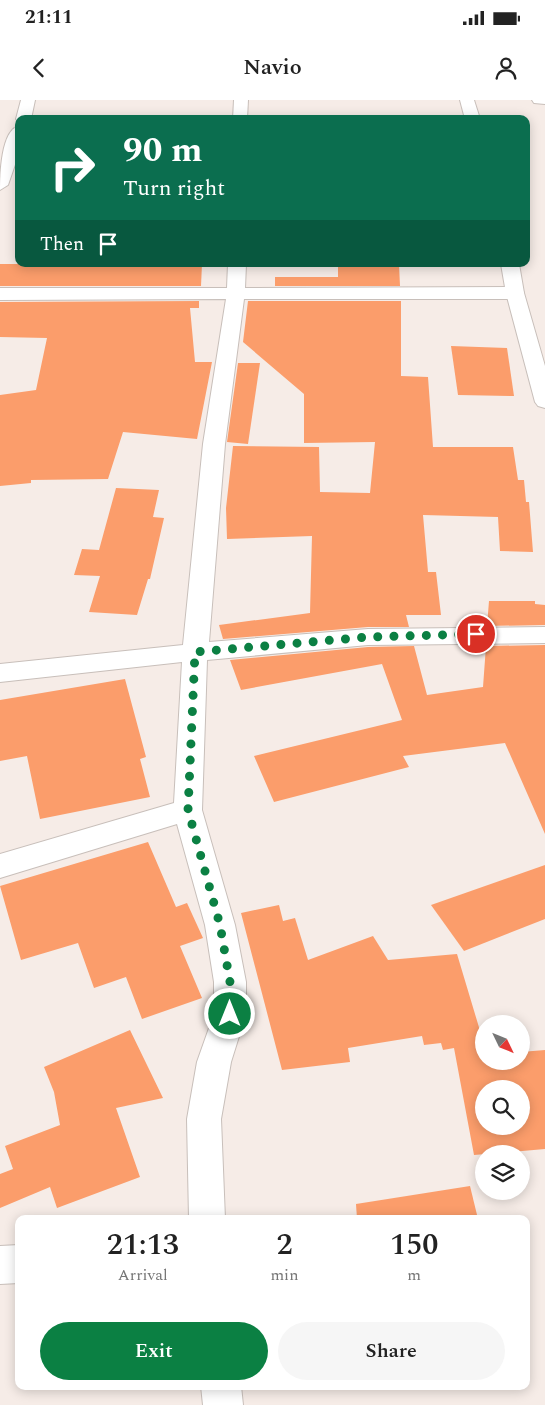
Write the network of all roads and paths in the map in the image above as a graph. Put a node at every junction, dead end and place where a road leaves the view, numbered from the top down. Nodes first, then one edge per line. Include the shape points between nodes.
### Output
1 (28, 100) edge
2 (241, 100) edge
3 (467, 100) edge
4 (539, 100) edge
5 (545, 100) edge
6 (24, 115) edge
7 (240, 115) edge
8 (472, 115) edge
9 (15, 142) edge
10 (0, 185) edge
11 (237, 267) edge
12 (511, 267) edge
13 (236, 293) junction
14 (515, 293) junction
15 (0, 294) edge
16 (545, 402) edge
17 (545, 635) edge
18 (195, 652) junction
19 (0, 673) edge
20 (188, 810) junction
21 (0, 866) edge
22 (207, 1215) edge
23 (15, 1264) edge
24 (0, 1265) edge
25 (221, 1390) edge
26 (223, 1405) edge

1 - 6 street
2 - 7 street
3 - 8 street
4 - 5 street
9 - 10 street
11 - 13 street
12 - 14 street
13 - 14 street
13 - 15 street
13 - 18 street via 214,444
14 - 16 street
17 - 18 street via 368,637
18 - 19 street
18 - 20 street
20 - 21 street
20 - 22 street via 220,925 230,982 230,1014 214,1062 204,1119
23 - 24 street
25 - 26 street

